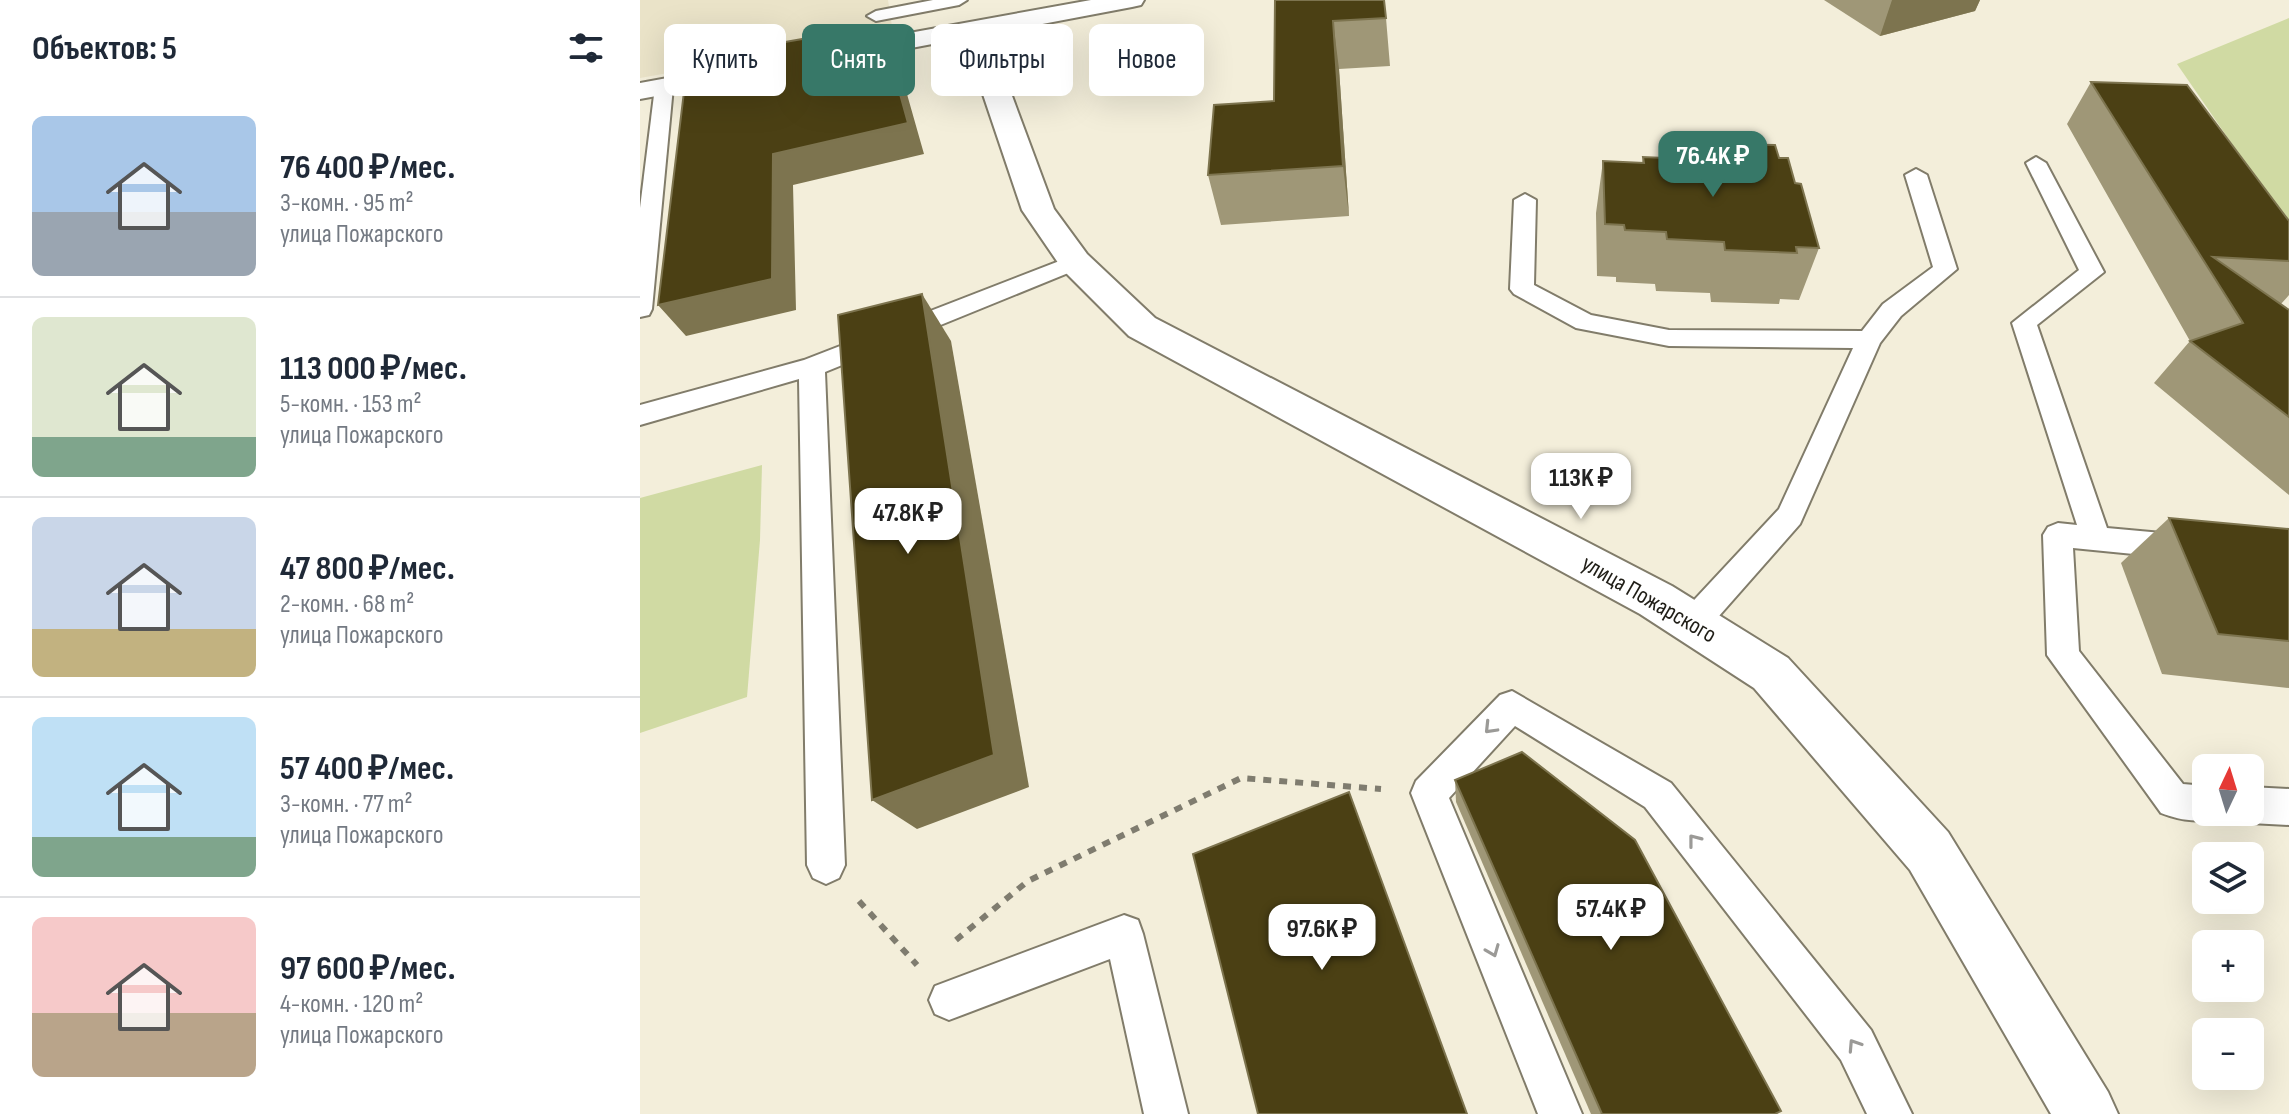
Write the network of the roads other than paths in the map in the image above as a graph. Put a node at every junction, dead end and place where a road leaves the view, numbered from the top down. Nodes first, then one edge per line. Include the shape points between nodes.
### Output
1 (1132, 0) edge
2 (875, 8) edge
3 (966, 14) edge
4 (915, 33) edge
5 (652, 89) edge
6 (2036, 163) dead end
7 (1916, 175) dead end
8 (1525, 200) dead end
9 (1075, 262) junction
10 (640, 309) edge
11 (1869, 340) junction
12 (812, 367) junction
13 (640, 415) edge
14 (2096, 538) junction
15 (2215, 551) edge
16 (1693, 623) junction
17 (2192, 802) edge
18 (2264, 806) edge
19 (2289, 807) edge
20 (826, 865) road end
21 (949, 1000) road end
22 (2088, 1113) edge
23 (1166, 1114) edge
24 (1560, 1114) edge
25 (1890, 1114) edge

1 - 3 street
2 - 3 lane
3 - 4 street
3 - 9 street, улица Пожарского via 1038,210
5 - 10 lane
6 - 14 lane via 2092,272 2024,323
7 - 11 lane via 1945,269 1892,310
8 - 11 lane via 1522,289 1585,322 1669,338
9 - 12 lane
9 - 16 street, улица Пожарского via 1142,327
11 - 16 lane via 1790,516
12 - 13 lane
12 - 20 lane
14 - 15 lane
14 - 17 lane via 2058,535 2063,655 2174,801
16 - 22 street, улица Пожарского via 1771,673 1929,851
18 - 19 lane
21 - 23 lane via 1124,934
25 -> 24 lane via 1856,1045 1658,795 1512,706 1429,793

